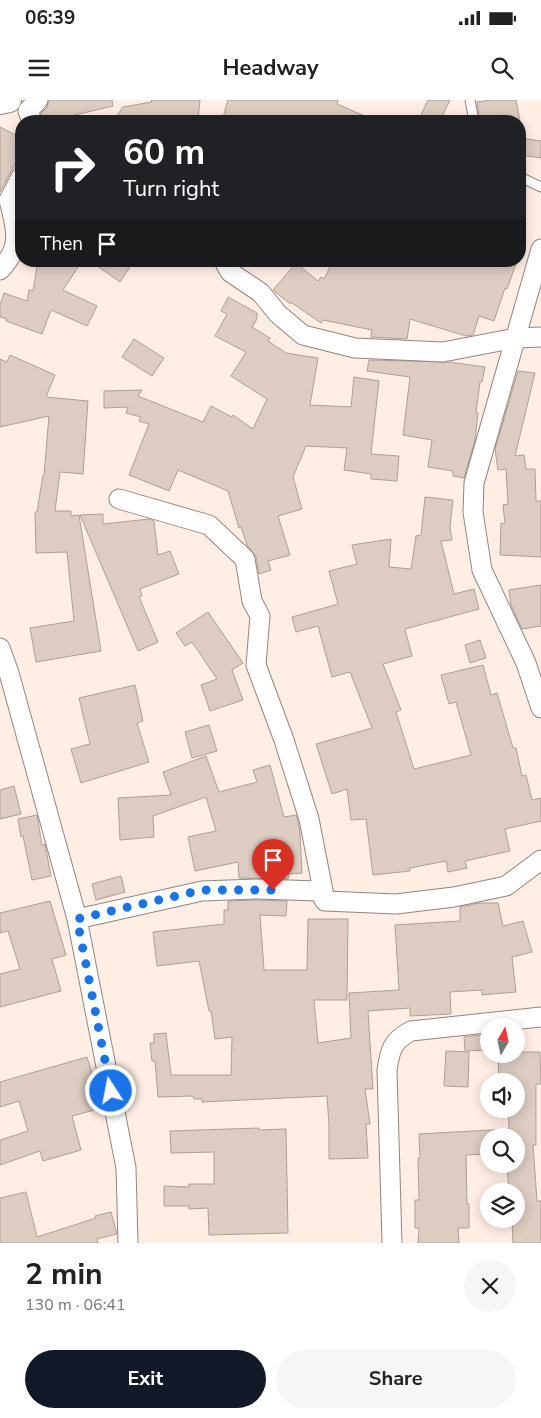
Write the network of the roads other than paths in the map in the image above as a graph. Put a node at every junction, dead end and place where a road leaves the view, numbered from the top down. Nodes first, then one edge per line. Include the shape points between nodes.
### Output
1 (9, 100) edge
2 (38, 100) edge
3 (470, 100) edge
4 (0, 102) edge
5 (30, 115) edge
6 (473, 115) edge
7 (526, 180) edge
8 (541, 187) edge
9 (15, 188) edge
10 (15, 223) edge
11 (541, 249) edge
12 (15, 250) edge
13 (227, 267) edge
14 (0, 270) edge
15 (541, 337) edge
16 (516, 338) junction
17 (119, 499) dead end
18 (0, 648) edge
19 (541, 708) edge
20 (541, 860) edge
21 (325, 901) junction
22 (77, 919) junction
23 (541, 1017) edge
24 (128, 1243) edge
25 (392, 1243) edge

1 - 4 street
2 - 5 street via 28,111
3 - 6 lane
7 - 8 lane
9 - 10 street via 9,200
11 - 16 street
12 - 14 street
13 - 16 street via 261,293 278,314 303,336 355,348 443,352
15 - 16 street
16 - 19 street via 474,483 473,512 482,570 526,663
17 - 21 street via 209,525 245,559 252,601 260,616 256,665 309,819
18 - 22 street
20 - 21 street via 506,886 454,897 396,904
21 - 22 street via 319,891 202,890
22 - 24 street via 126,1168
23 - 25 street via 411,1031 399,1038 390,1052 387,1070

